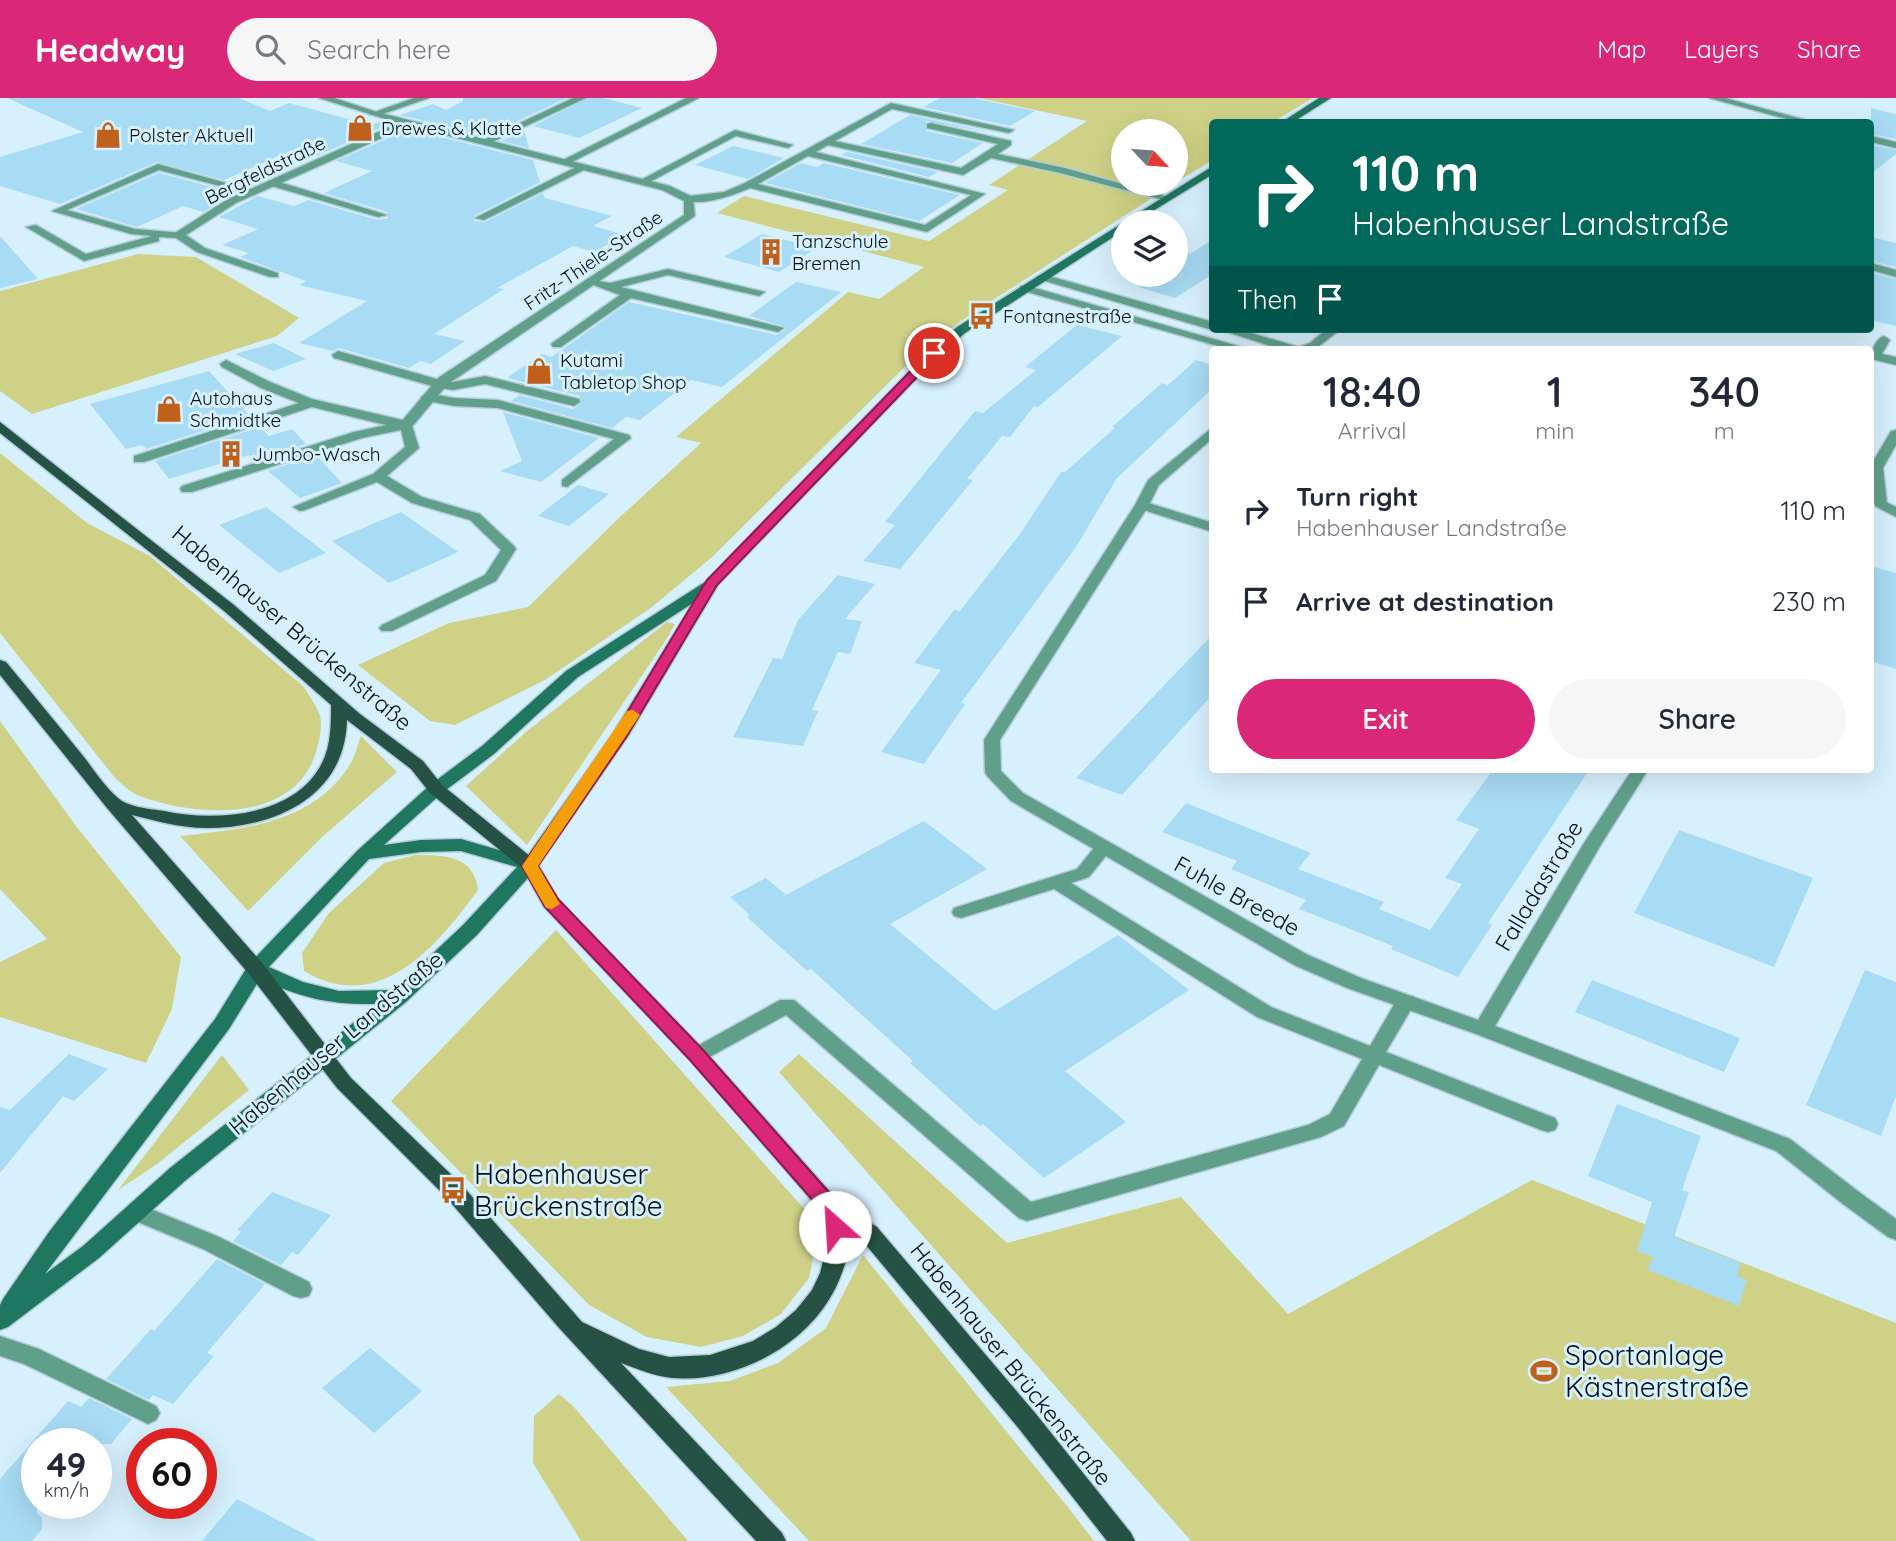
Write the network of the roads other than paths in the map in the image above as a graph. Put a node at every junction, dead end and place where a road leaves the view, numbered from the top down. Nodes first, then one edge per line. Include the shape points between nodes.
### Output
1 (324, 98) edge
2 (420, 98) edge
3 (581, 98) edge
4 (694, 98) edge
5 (1326, 98) edge
6 (1714, 98) edge
7 (374, 114) junction
8 (877, 114) junction
9 (1292, 119) edge
10 (1796, 119) edge
11 (407, 122) junction
12 (1009, 130) dead end
13 (1874, 140) edge
14 (484, 142) junction
15 (826, 142) junction
16 (788, 145) dead end
17 (1896, 145) edge
18 (807, 153) junction
19 (989, 155) junction
20 (564, 162) junction
21 (582, 167) junction
22 (1209, 172) edge
23 (642, 182) junction
24 (272, 183) junction
25 (749, 185) junction
26 (254, 192) junction
27 (1167, 198) junction
28 (689, 199) junction
29 (1148, 210) edge
30 (382, 215) dead end
31 (480, 218) dead end
32 (32, 227) dead end
33 (1111, 233) edge
34 (179, 235) junction
35 (1874, 267) edge
36 (1896, 274) edge
37 (274, 275) dead end
38 (1042, 277) junction
39 (592, 281) junction
40 (609, 287) junction
41 (1024, 288) junction
42 (759, 292) dead end
43 (629, 294) junction
44 (1209, 325) edge
45 (778, 328) dead end
46 (1238, 333) edge
47 (1330, 333) edge
48 (1884, 340) dead end
49 (557, 344) dead end
50 (1232, 346) edge
51 (1285, 346) edge
52 (1314, 346) edge
53 (338, 355) dead end
54 (1874, 357) edge
55 (1874, 359) edge
56 (1896, 361) edge
57 (226, 364) dead end
58 (439, 384) junction
59 (427, 397) junction
60 (574, 402) dead end
61 (313, 403) junction
62 (406, 425) junction
63 (0, 426) edge
64 (1209, 434) edge
65 (1896, 434) edge
66 (0, 440) edge
67 (23, 443) junction
68 (139, 459) dead end
69 (1874, 466) edge
70 (1874, 472) edge
71 (377, 477) junction
72 (567, 483) dead end
73 (187, 489) dead end
74 (1142, 505) junction
75 (300, 507) dead end
76 (1896, 513) edge
77 (1209, 527) edge
78 (712, 583) junction
79 (387, 628) dead end
80 (0, 665) edge
81 (339, 704) junction
82 (1638, 773) edge
83 (436, 789) junction
84 (113, 804) junction
85 (1103, 848) junction
86 (364, 854) junction
87 (530, 866) junction
88 (1056, 882) junction
89 (961, 912) dead end
90 (256, 969) junction
91 (399, 998) junction
92 (1406, 1001) junction
93 (1483, 1029) junction
94 (697, 1055) junction
95 (325, 1056) junction
96 (1374, 1056) junction
97 (1548, 1124) dead end
98 (832, 1209) junction
99 (136, 1212) junction
100 (1896, 1231) edge
101 (302, 1289) dead end
102 (1, 1318) edge
103 (568, 1322) junction
104 (0, 1346) edge
105 (148, 1413) dead end
106 (773, 1541) edge
107 (1122, 1541) edge

1 - 7 street, Fritz-Thiele-Straße
2 - 7 street
3 - 14 street
4 - 20 street
5 - 9 street
6 - 10 street
7 - 11 street, Fritz-Thiele-Straße
8 - 12 street via 891,106
8 - 15 street
8 - 19 street via 1007,143
11 - 14 street, Fritz-Thiele-Straße
11 - 24 street, Bergfeldstraße
13 - 17 street
14 - 20 street, Fritz-Thiele-Straße
15 - 18 street
15 - 19 street via 963,172
16 - 23 street via 735,133
18 - 25 street
18 - 25 street via 980,194 927,229
19 - 27 street
20 - 21 street, Fritz-Thiele-Straße
21 - 23 street, Fritz-Thiele-Straße
21 - 31 street
22 - 27 street
23 - 28 street, Fritz-Thiele-Straße
24 - 26 street, Bergfeldstraße
24 - 30 street
25 - 28 street via 726,195
26 - 34 street, Bergfeldstraße
26 - 34 street via 158,167 57,211 135,232
27 - 29 street
28 - 39 street, Fritz-Thiele-Straße via 690,216
32 - 34 street via 84,258
33 - 38 street, Habenhauser Landstraße
34 - 37 street via 201,250
35 - 36 street
38 - 41 street, Habenhauser Landstraße
38 - 44 street
39 - 40 street
39 - 58 street, Fritz-Thiele-Straße
40 - 42 street via 668,272
40 - 43 street
41 - 50 street
41 - 78 street, Habenhauser Landstraße via 961,330 907,379
43 - 45 street
43 - 49 street
46 - 51 street
47 - 52 street
48 - 54 street
53 - 58 street
55 - 56 street
57 - 61 street via 253,381
58 - 59 street, Fritz-Thiele-Straße
58 - 60 street via 485,380
59 - 62 street, Fritz-Thiele-Straße
59 - 72 street via 498,404 624,438
61 - 62 street
61 - 68 street
62 - 71 street via 412,448
62 - 73 street via 359,435
63 - 67 main road, Habenhauser Brückenstraße
64 - 74 street, Fuhle Breede via 1153,483
65 - 69 street
66 - 67 main road
67 - 81 main road, Habenhauser Brückenstraße via 229,608
70 - 76 street via 1880,503
71 - 75 street
71 - 79 street via 417,500 475,517 509,549 491,578
74 - 77 street
74 - 85 street, Fuhle Breede via 992,740 993,772 1017,797
78 - 83 street, Habenhauser Landstraße via 572,674 488,750
78 - 87 street, Habenhauser Landstraße via 620,736
80 - 84 main road
81 - 83 main road, Habenhauser Brückenstraße via 417,765
81 - 84 main road via 340,738 329,768 305,794 271,811 232,820 188,822
82 - 93 street, Falladastraße
83 - 86 street, Habenhauser Landstraße
83 - 87 main road, Habenhauser Brückenstraße
84 - 90 main road
85 - 88 street via 1083,873
85 - 92 street, Fuhle Breede via 1301,960
86 - 87 street via 421,845 461,845
86 - 90 street, Habenhauser Landstraße
87 - 91 street, Habenhauser Landstraße
87 - 94 main road, Habenhauser Brückenstraße via 551,903
88 - 89 street
88 - 96 street via 1264,1012
90 - 91 street via 298,988 339,998
90 - 95 main road
90 - 102 street, Habenhauser Landstraße via 222,1024
91 - 95 street, Habenhauser Landstraße
92 - 93 street, Fuhle Breede
92 - 96 street
93 - 100 street, Fuhle Breede via 1783,1145
94 - 96 street via 787,1006 1027,1212 1314,1130 1337,1119
94 - 98 main road, Habenhauser Brückenstraße
95 - 99 street, Habenhauser Landstraße
95 - 103 main road via 344,1083 453,1190
96 - 97 street
98 - 103 main road via 839,1244 827,1288 805,1318 772,1344 729,1360 682,1368 638,1361
98 - 107 main road, Habenhauser Brückenstraße via 869,1233
99 - 101 street
99 - 102 street, Habenhauser Landstraße via 91,1252
103 - 106 main road
104 - 105 street via 31,1356

